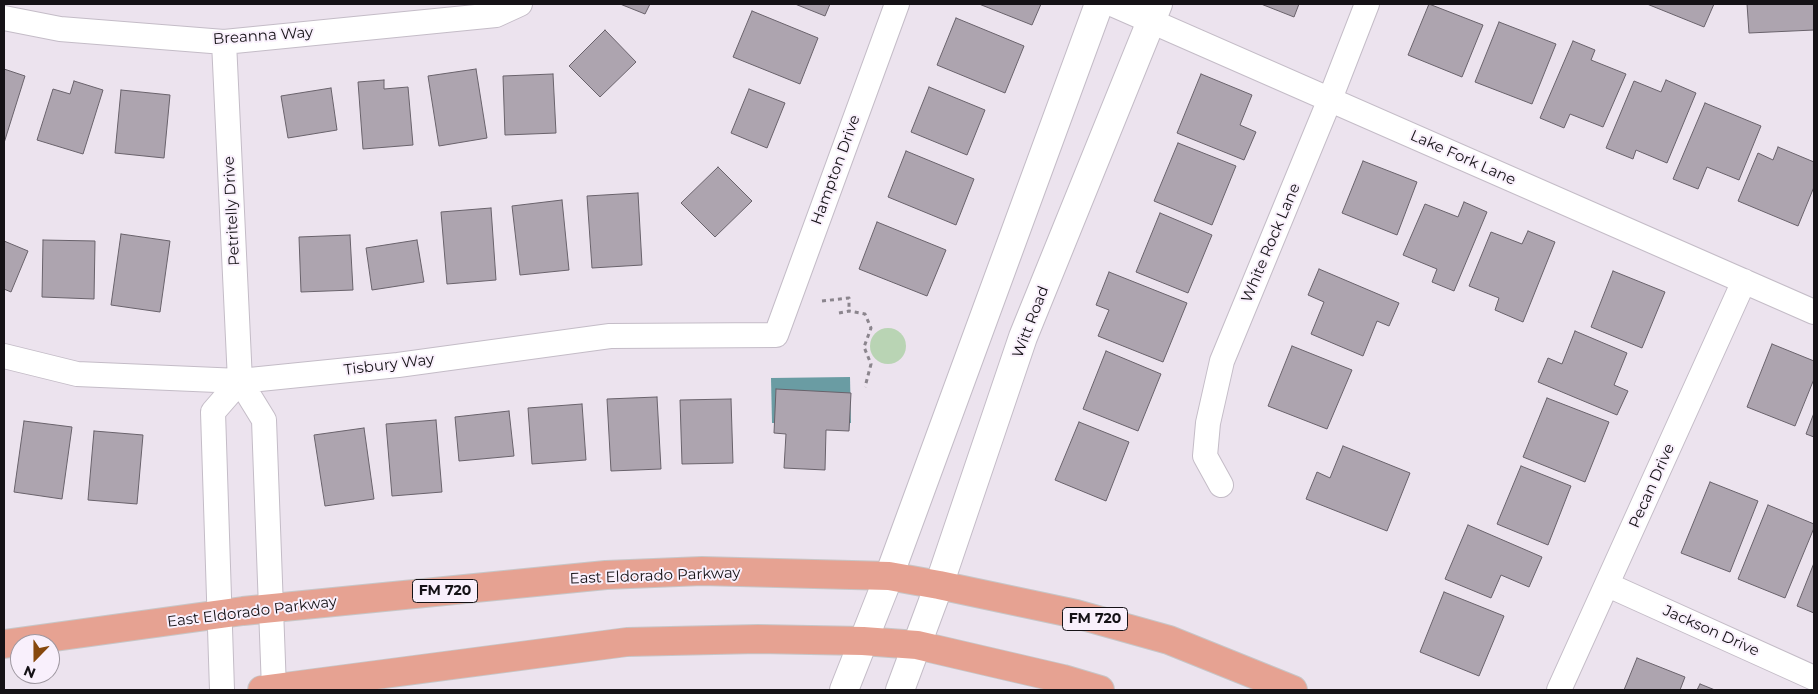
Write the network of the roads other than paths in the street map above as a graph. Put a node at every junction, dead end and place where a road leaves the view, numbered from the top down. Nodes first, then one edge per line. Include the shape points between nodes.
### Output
1 (520, 4) edge
2 (897, 4) edge
3 (1099, 4) edge
4 (1112, 4) edge
5 (1367, 4) edge
6 (1154, 12) edge
7 (4, 18) edge
8 (224, 42) junction
9 (1330, 99) junction
10 (1744, 281) junction
11 (1814, 312) edge
12 (776, 335) joint
13 (4, 356) edge
14 (240, 381) junction
15 (1221, 485) dead end
16 (889, 576) junction
17 (940, 585) junction
18 (1608, 585) junction
19 (271, 609) junction
20 (220, 615) junction
21 (863, 640) junction
22 (4, 644) edge
23 (917, 645) junction
24 (1814, 678) edge
25 (222, 690) edge
26 (268, 690) edge
27 (844, 690) edge
28 (900, 690) edge
29 (1100, 690) edge
30 (1293, 690) edge
31 (1559, 690) edge

1 - 8 street, Breanna Way via 496,15
2 - 12 street, Hampton Drive
3 - 16 street
4 - 6 street, Lake Fork Lane
5 - 9 street, White Rock Lane
6 - 9 street, Lake Fork Lane
6 - 17 street, Witt Road via 1023,338
7 - 8 street, Breanna Way via 60,29
8 - 14 street, Petritelly Drive
9 - 10 street, Lake Fork Lane
9 - 15 street, White Rock Lane via 1222,361 1208,423 1205,456
10 - 11 street, Lake Fork Lane
10 - 18 street, Pecan Drive
12 - 14 street, Tisbury Way via 610,336 398,365
13 - 14 street, Tisbury Way via 77,374
14 - 19 street, Petritelly Drive via 264,420
14 - 20 street via 212,412
16 - 17 main road, East Eldorado Parkway / FM 720
16 - 19 main road, East Eldorado Parkway / FM 720 via 702,571 606,575
16 - 21 street
17 - 23 street, Witt Road
17 - 30 main road, East Eldorado Parkway / FM 720 via 1076,614 1169,640
18 - 24 street, Jackson Drive
18 - 31 street, Pecan Drive
19 - 20 main road, East Eldorado Parkway / FM 720
19 - 26 street, Petritelly Drive
20 - 22 main road, East Eldorado Parkway / FM 720
20 - 25 street
21 - 23 main road
21 - 26 main road via 627,642
21 - 27 street
23 - 28 street, Witt Road
23 - 29 main road

